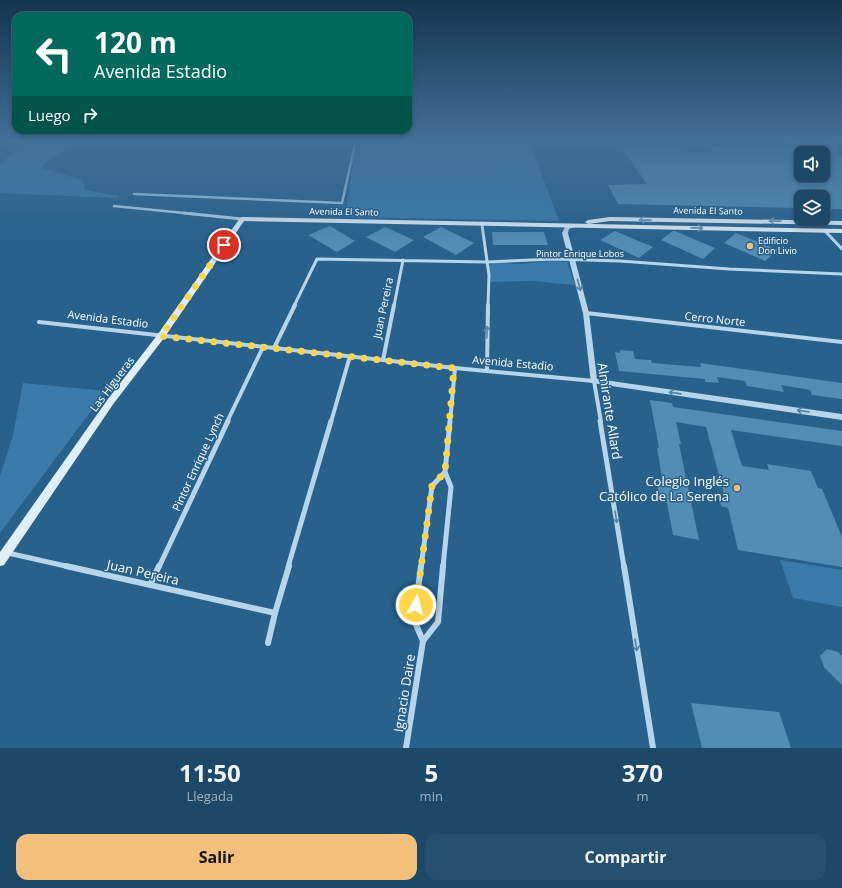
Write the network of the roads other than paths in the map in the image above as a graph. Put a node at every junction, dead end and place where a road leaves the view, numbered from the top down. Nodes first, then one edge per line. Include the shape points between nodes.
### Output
1 (114, 206) dead end
2 (242, 219) junction
3 (842, 223) edge
4 (482, 225) junction
5 (574, 226) junction
6 (825, 231) junction
7 (842, 231) edge
8 (842, 249) edge
9 (403, 260) junction
10 (573, 260) junction
11 (487, 262) junction
12 (842, 274) edge
13 (586, 313) junction
14 (39, 322) dead end
15 (161, 336) junction
16 (842, 342) edge
17 (263, 347) junction
18 (274, 348) junction
19 (350, 356) junction
20 (383, 360) junction
21 (454, 368) junction
22 (487, 371) junction
23 (594, 382) junction
24 (842, 417) edge
25 (445, 472) junction
26 (6, 553) junction
27 (0, 561) edge
28 (150, 585) junction
29 (275, 613) junction
30 (423, 641) junction
31 (268, 644) dead end
32 (406, 748) edge
33 (653, 748) edge

1 - 2 street, Avenida El Santo
2 - 4 main road, Avenida El Santo
2 - 15 main road, Las Higueras
3 -> 5 main road, Avenida El Santo via 610,219
4 - 5 main road, Avenida El Santo
4 - 11 street
5 -> 6 main road, Avenida El Santo
5 - 10 street, Almirante Allard via 567,228 565,233
6 - 7 main road, Avenida El Santo
6 - 8 street
9 - 11 street, Pintor Enrique Lobos
9 - 18 street, Pintor Enrique Lobos via 317,259
9 - 20 street, Juan Pereira
10 - 11 street, Pintor Enrique Lobos
10 - 12 street, Pintor Enrique Lobos
10 -> 13 street, Almirante Allard
22 -> 11 street
13 - 16 street, Cerro Norte
13 - 23 street, Almirante Allard
14 - 15 street, Avenida Estadio
15 - 17 street, Avenida Estadio
15 - 26 main road, Las Higueras via 111,401
17 - 18 street, Avenida Estadio
17 - 28 street, Pintor Enrique Lynch
18 - 19 street, Avenida Estadio
19 - 20 street, Avenida Estadio
19 - 29 street
20 - 21 street, Avenida Estadio
21 - 22 street, Avenida Estadio
21 - 25 street, Ignacio Daire
22 - 23 street, Avenida Estadio
24 -> 23 street, Avenida Estadio
23 -> 33 street, Almirante Allard
25 - 30 street, Ignacio Daire via 451,487 438,622
25 - 30 street, Ignacio Daire via 432,486 414,620
26 - 27 main road, Las Higueras
26 - 28 street, Juan Pereira
28 - 29 street, Juan Pereira
29 - 31 street
30 - 32 street, Ignacio Daire

